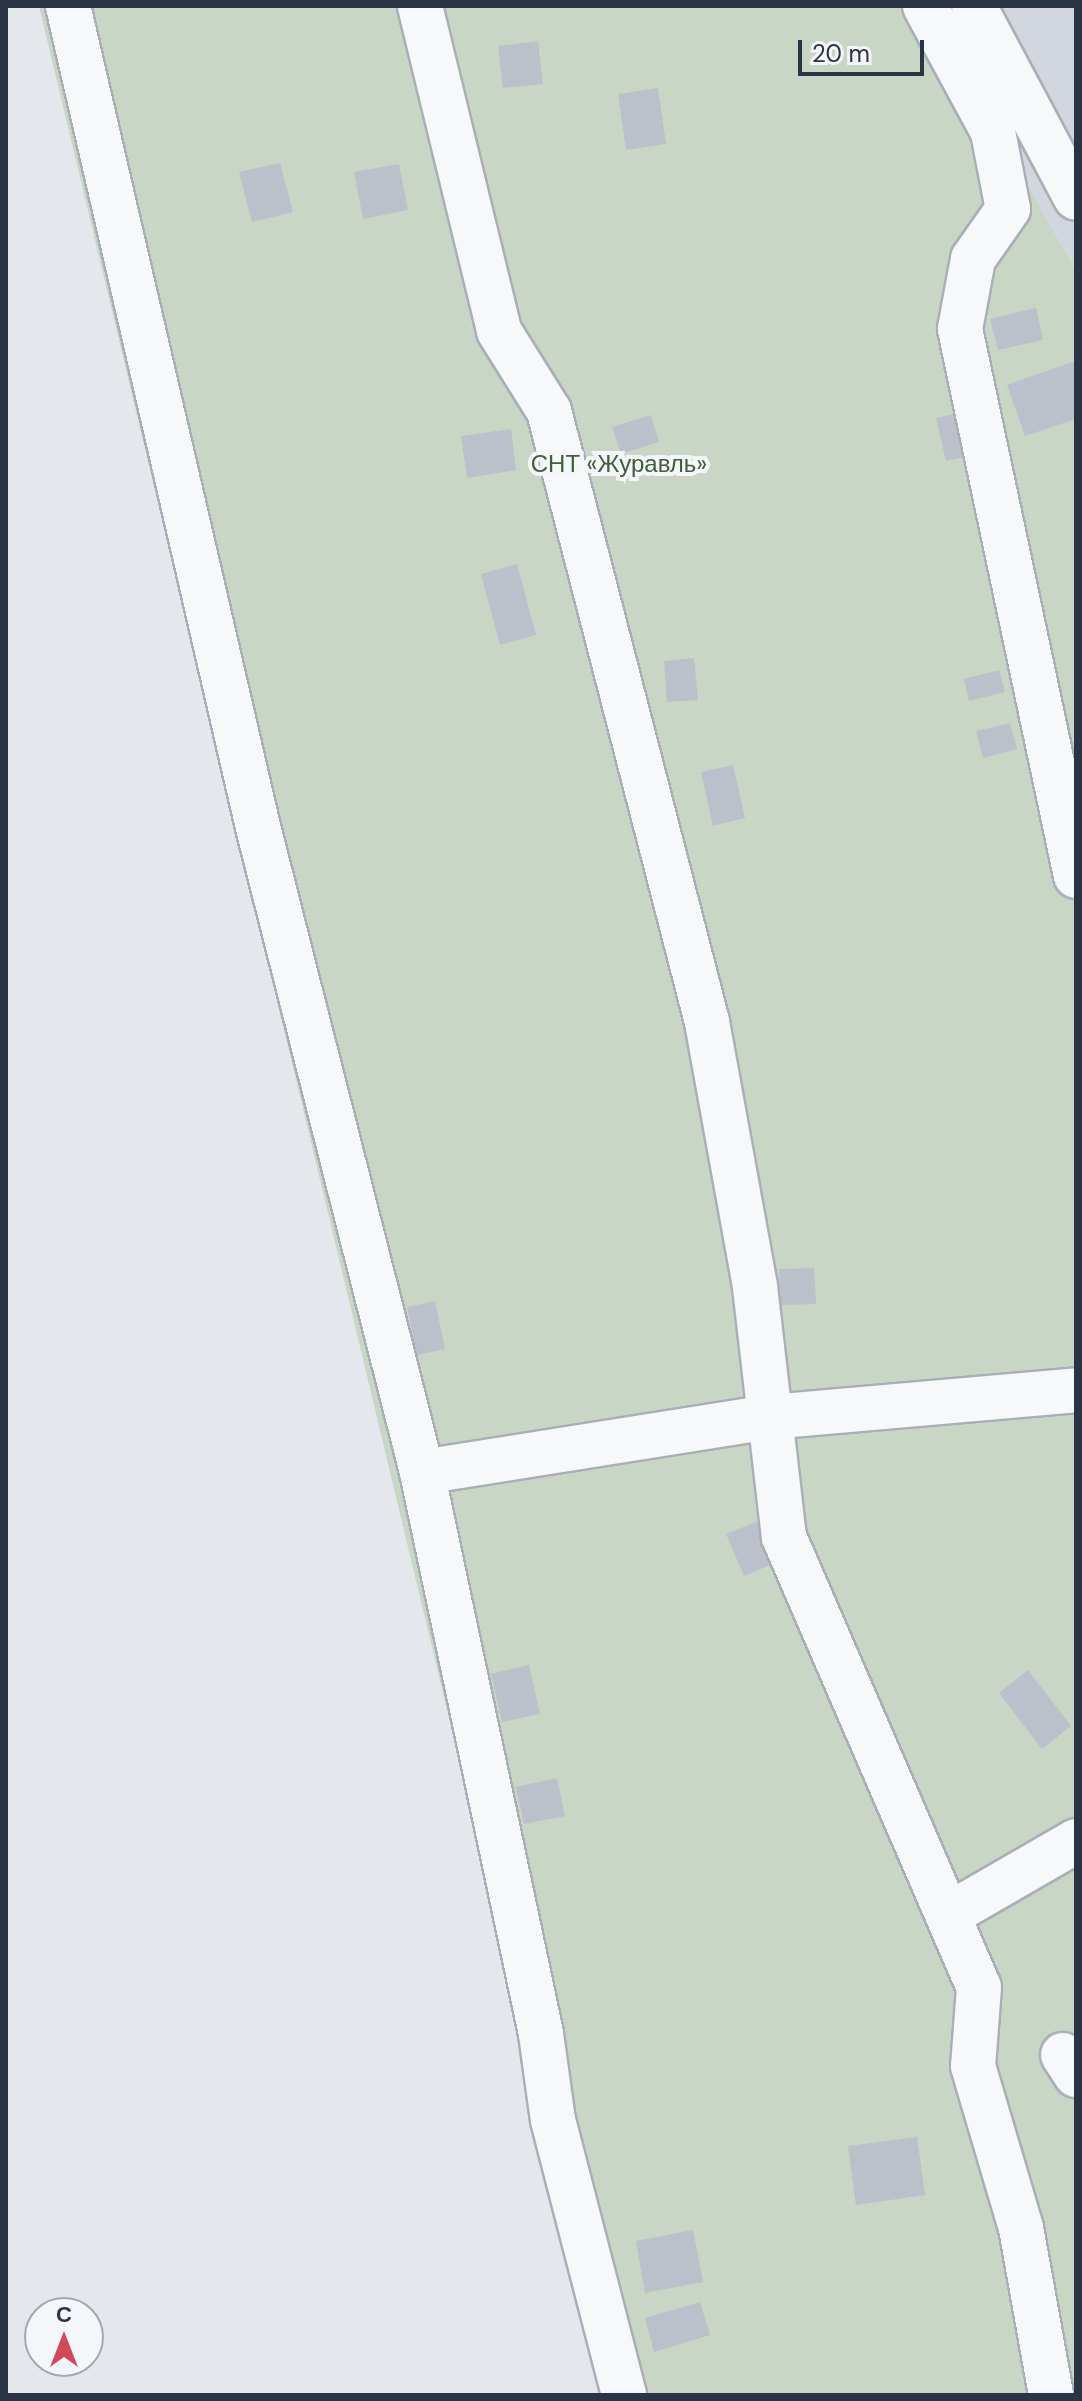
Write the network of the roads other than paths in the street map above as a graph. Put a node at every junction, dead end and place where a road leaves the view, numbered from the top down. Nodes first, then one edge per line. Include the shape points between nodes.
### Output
1 (68, 6) edge
2 (420, 6) edge
3 (925, 6) edge
4 (974, 6) edge
5 (1076, 198) edge
6 (1076, 876) edge
7 (1076, 1390) edge
8 (770, 1417) junction
9 (422, 1472) junction
10 (1076, 1841) edge
11 (948, 1915) junction
12 (624, 2395) edge
13 (1051, 2395) edge

1 - 9 street via 254,812
2 - 8 street via 499,331 549,411 707,1022 755,1287
3 - 6 street via 993,132 1008,209 973,259 960,329
4 - 5 street
7 - 8 street
8 - 9 street
8 - 11 street via 784,1537
9 - 12 street via 541,2034 553,2120
10 - 11 street
11 - 13 street via 979,1987 973,2066 1021,2228

